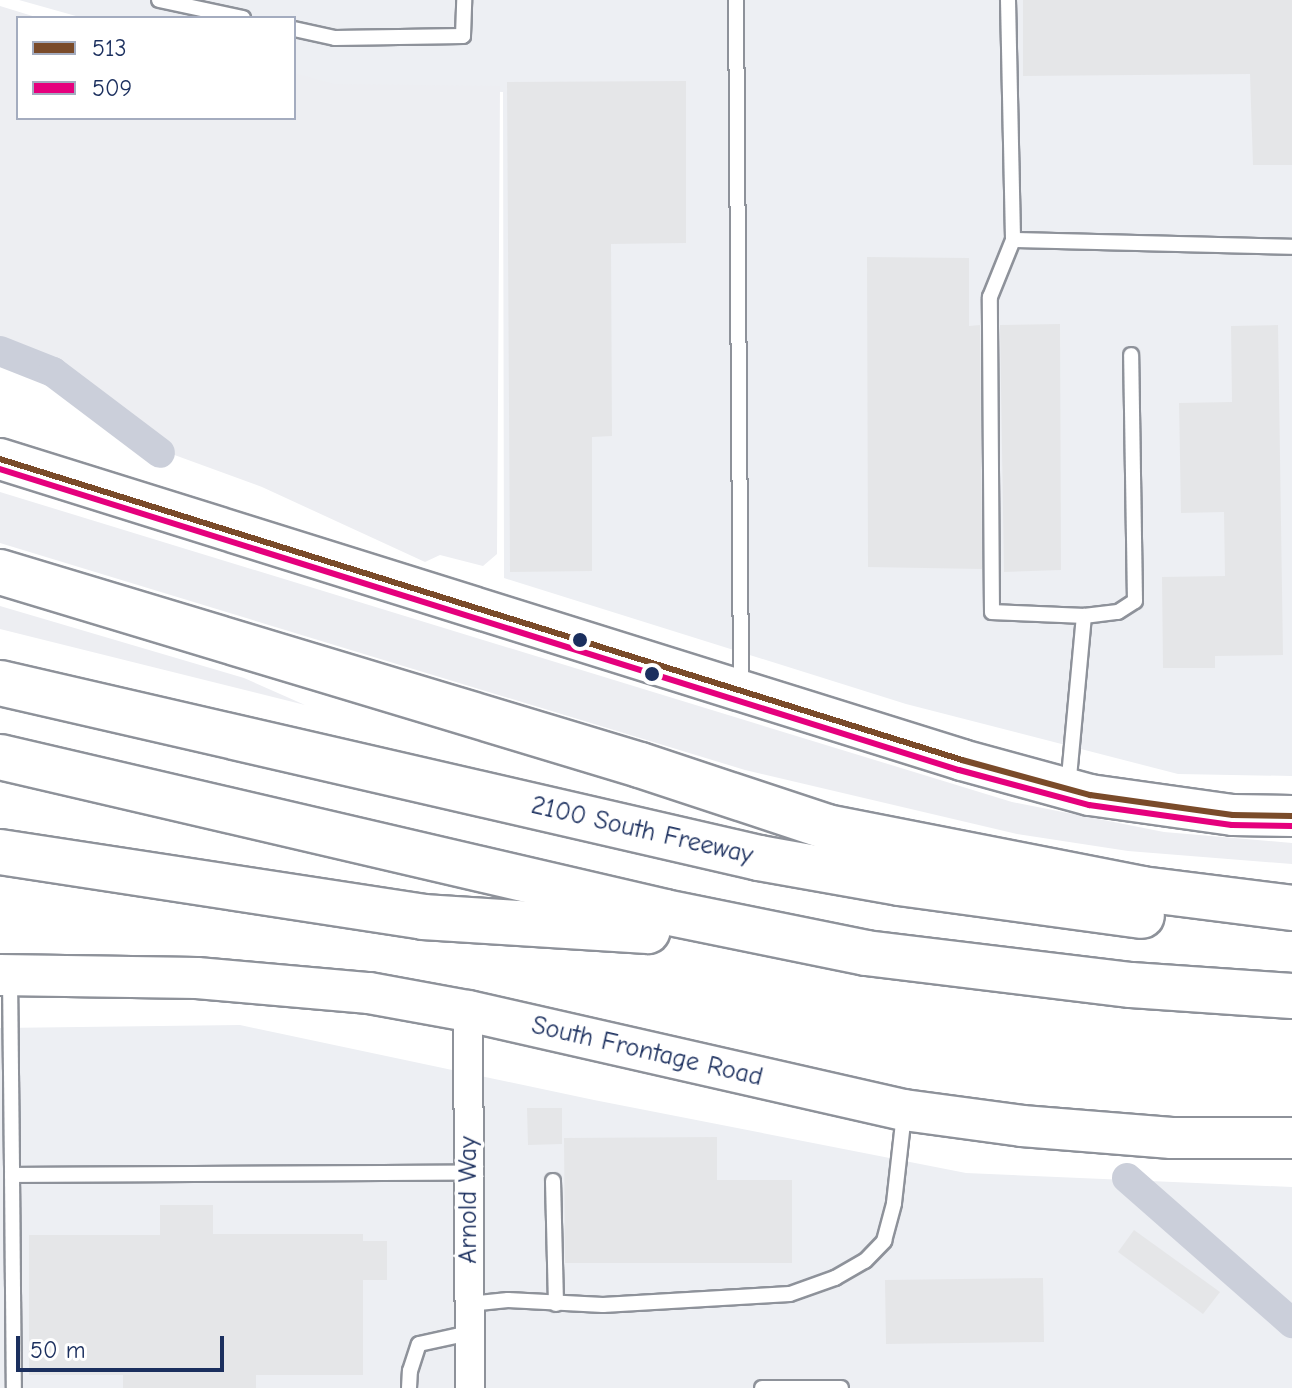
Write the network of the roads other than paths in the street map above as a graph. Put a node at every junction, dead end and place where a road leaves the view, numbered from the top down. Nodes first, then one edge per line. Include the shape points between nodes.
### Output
1 (159, 0) edge
2 (464, 0) edge
3 (736, 0) edge
4 (1008, 0) edge
5 (234, 16) edge
6 (296, 29) edge
7 (1013, 240) junction
8 (1292, 247) edge
9 (1131, 355) dead end
10 (0, 459) edge
11 (0, 572) edge
12 (1084, 616) junction
13 (0, 683) edge
14 (741, 692) junction
15 (0, 757) edge
16 (1068, 789) junction
17 (1292, 816) edge
18 (0, 852) edge
19 (1292, 908) edge
20 (1292, 927) edge
21 (866, 953) junction
22 (5, 975) edge
23 (1292, 996) edge
24 (468, 1011) junction
25 (904, 1110) junction
26 (1292, 1138) edge
27 (469, 1173) junction
28 (12, 1175) junction
29 (553, 1181) dead end
30 (469, 1304) junction
31 (556, 1304) junction
32 (469, 1333) junction
33 (14, 1388) edge
34 (409, 1388) edge
35 (470, 1388) edge
36 (762, 1388) edge
37 (841, 1388) edge

1 - 5 lane
2 - 6 lane via 463,36 335,38
3 - 14 lane
4 - 7 lane
7 - 8 lane
7 - 12 lane via 990,297 992,612
9 - 12 lane via 1135,601 1118,612
10 - 14 main road
11 - 19 highway via 640,765 827,827 1142,889
12 - 16 lane
13 - 20 highway, 2100 South Freeway via 759,858 1040,904
14 - 16 main road
15 - 21 highway via 665,912
16 - 17 main road via 1178,808
18 - 21 highway via 423,917 610,927
21 - 23 highway via 1131,985
22 - 24 main road, South Frontage Road via 274,983
22 - 28 lane
24 - 25 main road, South Frontage Road
24 - 27 street, Arnold Way
25 - 26 main road, South Frontage Road via 1172,1138
25 - 31 lane via 894,1203 884,1241 865,1261 835,1278 790,1294
27 - 28 lane
27 - 30 street, Arnold Way
28 - 33 lane
29 - 31 lane
30 - 31 lane
30 - 32 street, Arnold Way
32 - 34 lane via 419,1344
32 - 35 street, Arnold Way
36 - 37 lane

